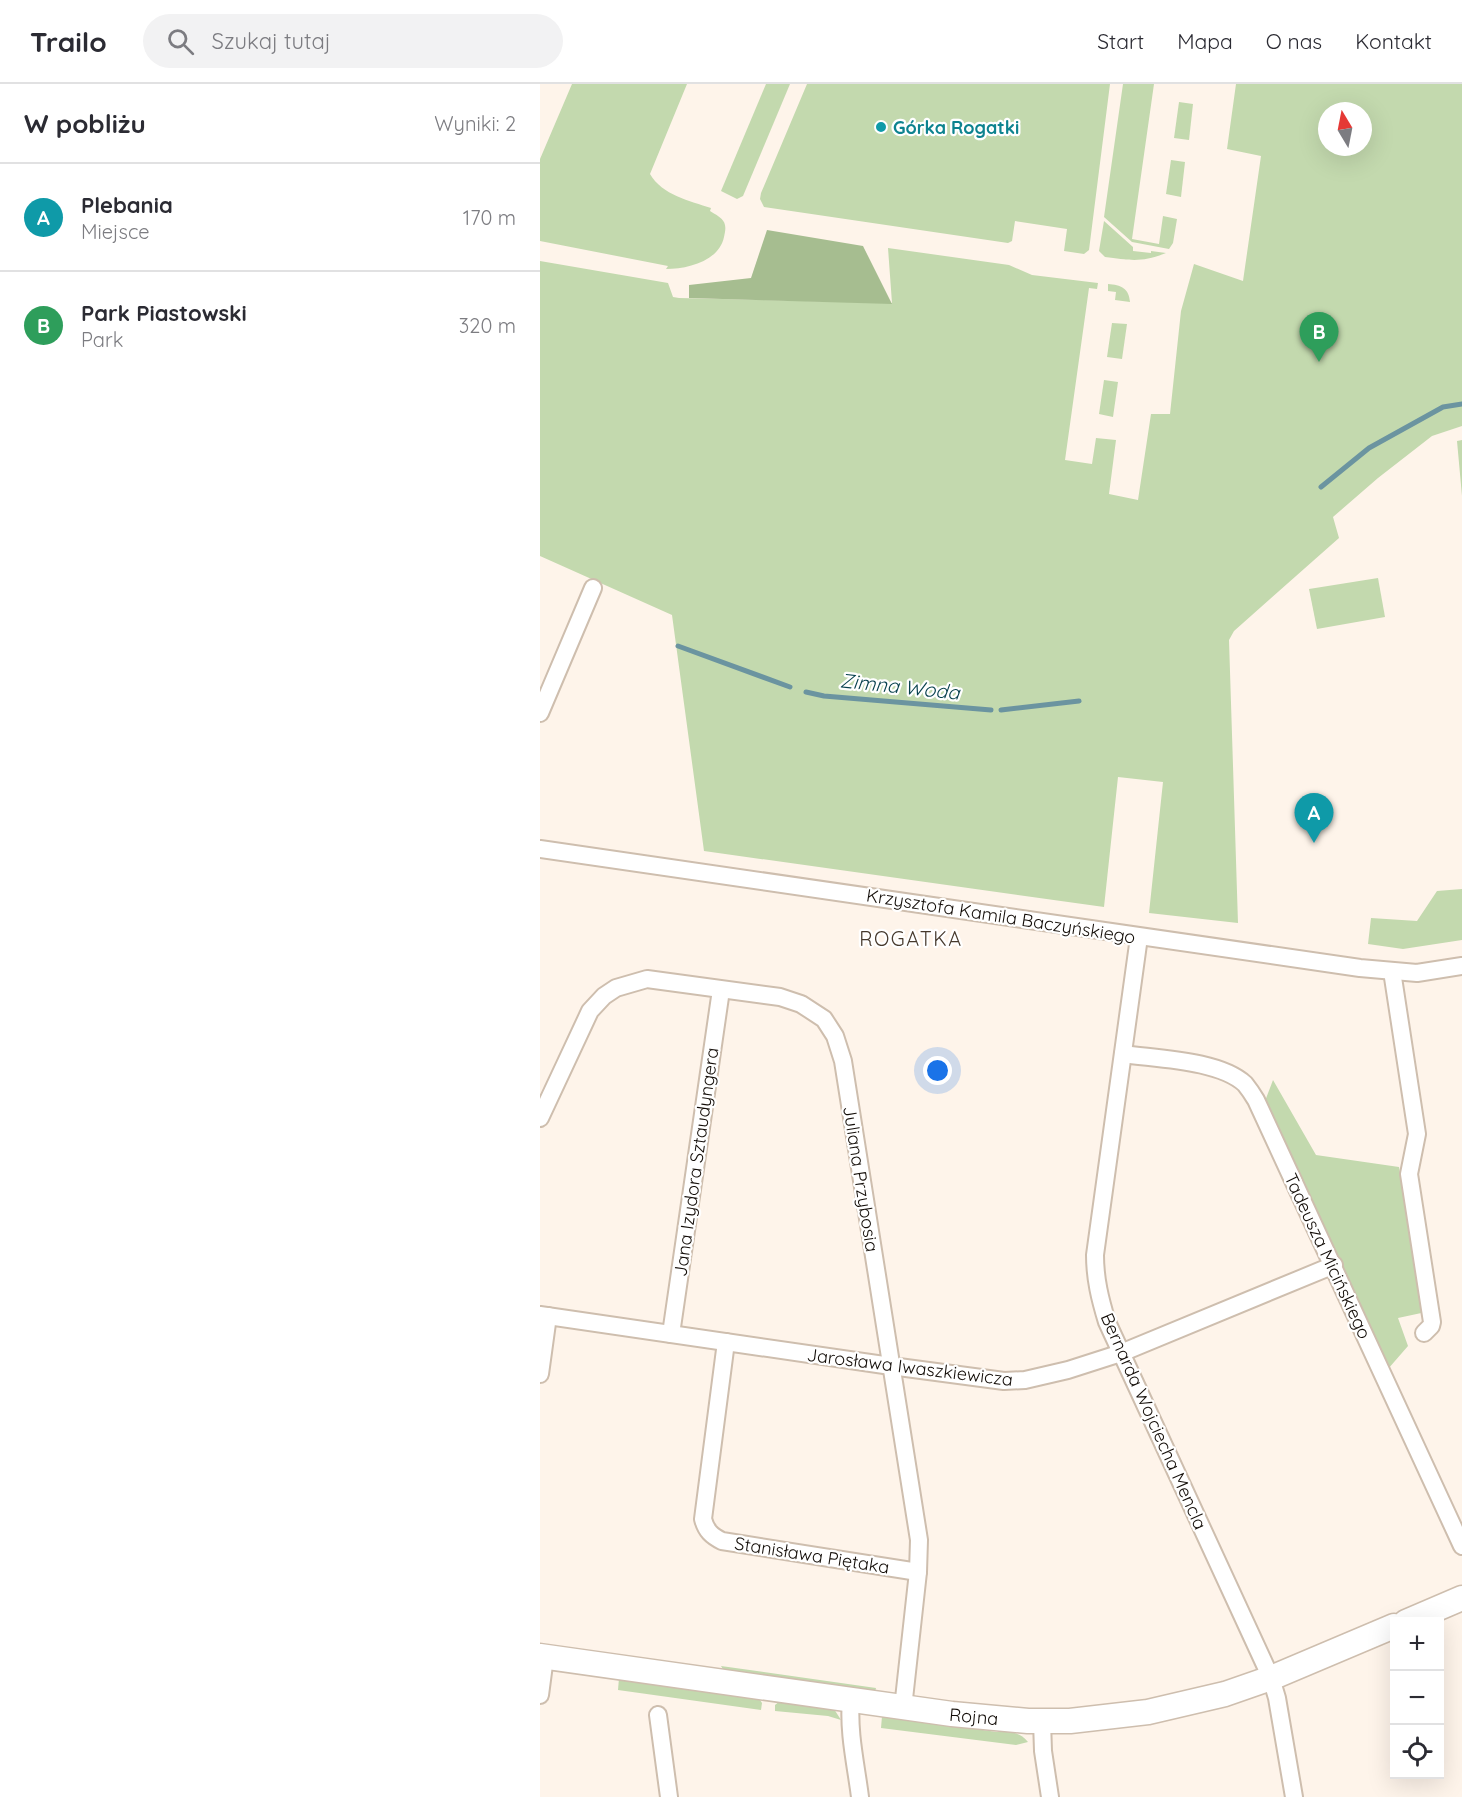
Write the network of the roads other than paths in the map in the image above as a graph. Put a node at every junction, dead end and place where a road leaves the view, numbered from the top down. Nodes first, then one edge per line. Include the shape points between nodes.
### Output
1 (594, 588) dead end
2 (540, 713) edge
3 (540, 849) edge
4 (1139, 937) junction
5 (1462, 966) edge
6 (1392, 972) junction
7 (721, 990) junction
8 (1123, 1054) junction
9 (540, 1118) edge
10 (1334, 1265) junction
11 (544, 1315) edge
12 (1424, 1333) dead end
13 (671, 1334) junction
14 (726, 1342) junction
15 (1121, 1353) junction
16 (891, 1366) junction
17 (540, 1374) edge
18 (1462, 1546) edge
19 (918, 1572) junction
20 (1462, 1598) edge
21 (1418, 1617) edge
22 (1390, 1628) edge
23 (542, 1656) edge
24 (1271, 1678) junction
25 (540, 1695) edge
26 (851, 1700) junction
27 (903, 1707) junction
28 (658, 1715) dead end
29 (1042, 1721) junction
30 (669, 1797) edge
31 (860, 1797) edge
32 (1050, 1797) edge
33 (1294, 1797) edge

1 - 2 street
3 - 4 street, Krzysztofa Kamila Baczyńskiego
4 - 6 street, Krzysztofa Kamila Baczyńskiego
4 - 8 street, Bernarda Wojciecha Mencla
5 - 6 street, Krzysztofa Kamila Baczyńskiego via 1428,972
6 - 12 street via 1418,1134 1409,1174 1432,1322
7 - 9 street, Juliana Przybosia via 647,979 616,988 604,996 590,1011
7 - 13 street, Jana Izydora Sztaudyngera
7 - 16 street, Juliana Przybosia via 780,997 801,1004 824,1019 835,1036 846,1080
8 - 10 street, Tadeusza Micińskiego via 1216,1069 1246,1085
8 - 15 street, Bernarda Wojciecha Mencla via 1095,1265 1099,1297
10 - 15 street, Jarosława Iwaszkiewicza
10 - 18 street, Tadeusza Micińskiego
11 - 13 street, Jarosława Iwaszkiewicza
11 - 17 street
13 - 14 street, Jarosława Iwaszkiewicza
14 - 16 street, Jarosława Iwaszkiewicza
14 - 19 street, Stanisława Piętaka via 703,1519 708,1532 722,1541
15 - 16 street, Jarosława Iwaszkiewicza via 1025,1380 1004,1381
15 - 24 street, Bernarda Wojciecha Mencla
16 - 19 street, Juliana Przybosia via 919,1540
19 - 27 street, Juliana Przybosia
20 - 21 street
22 - 24 street, Rojna
23 - 25 street
23 - 26 street, Rojna
24 - 29 street, Rojna via 1160,1710 1087,1720
24 - 33 street, Bernarda Wojciecha Mencla
26 - 27 street, Rojna
26 - 31 street via 851,1735
27 - 29 street, Rojna via 1001,1720
28 - 30 street
29 - 32 street

